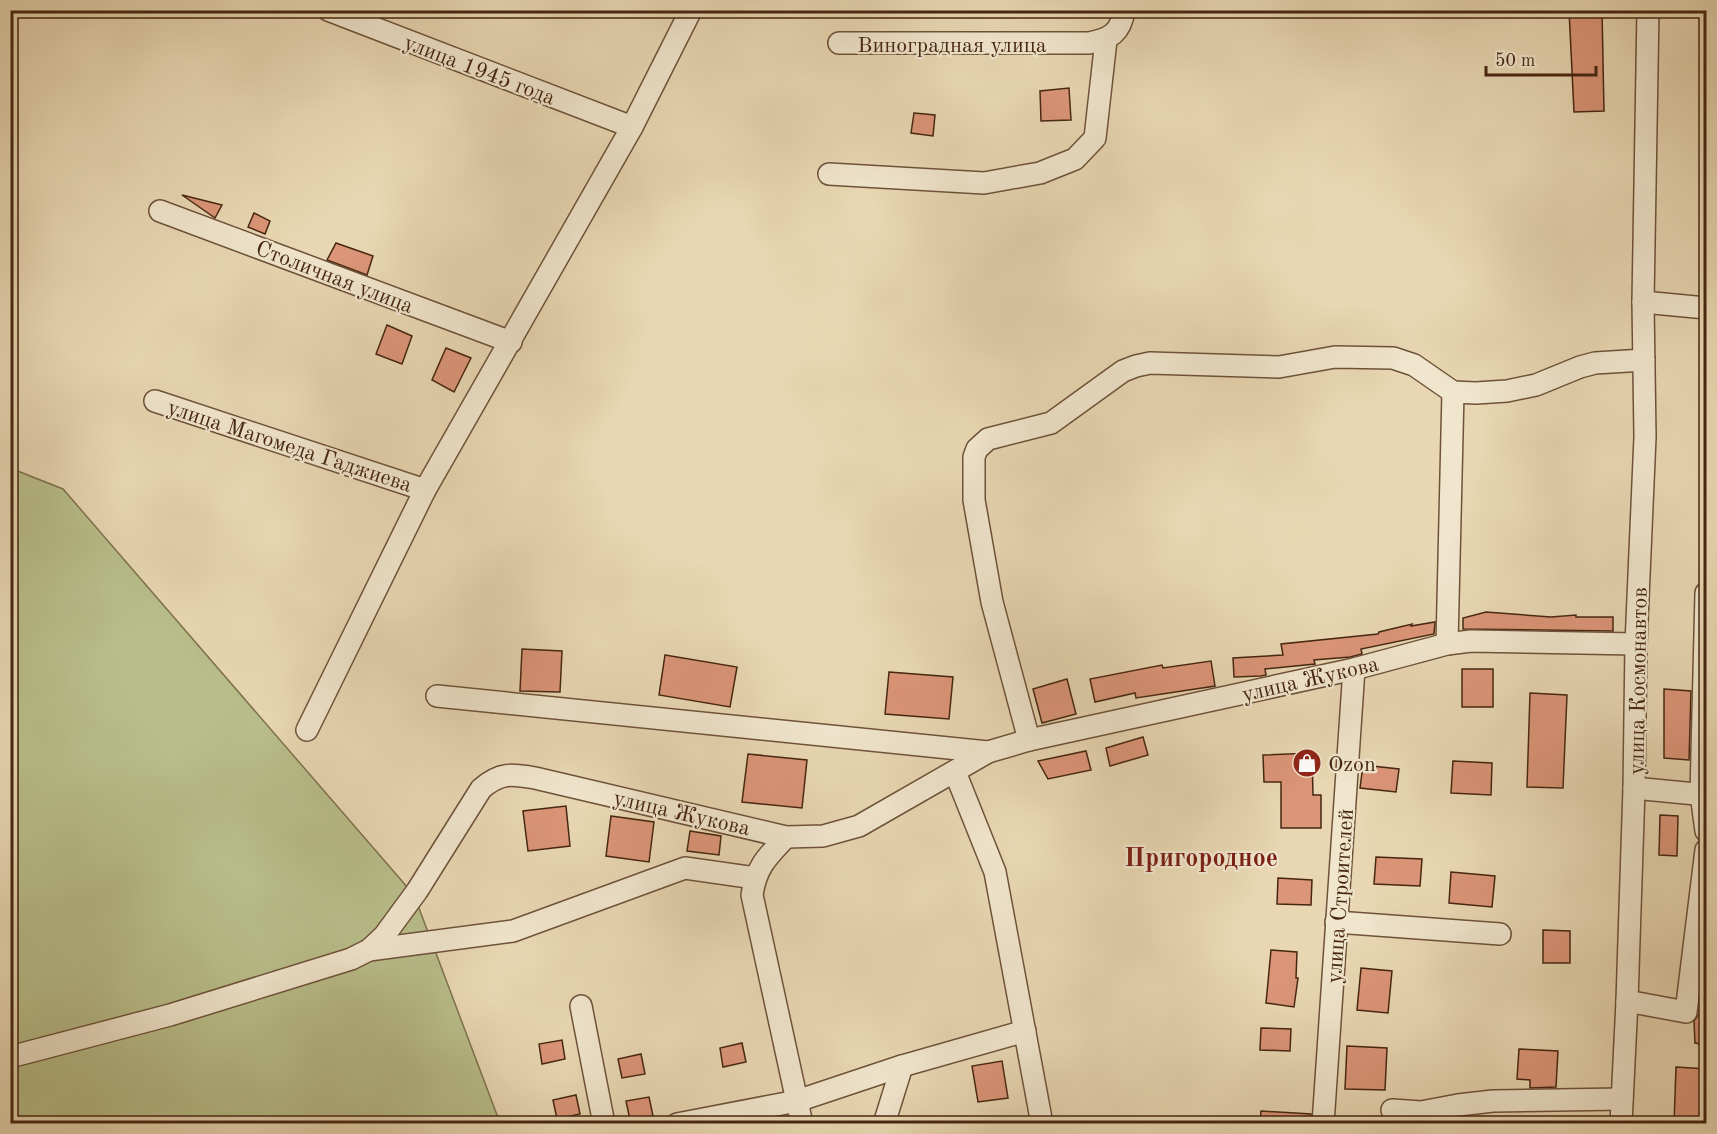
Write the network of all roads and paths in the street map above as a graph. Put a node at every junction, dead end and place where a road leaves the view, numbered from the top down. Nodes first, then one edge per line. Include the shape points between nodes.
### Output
1 (328, 10) edge
2 (691, 10) edge
3 (1124, 10) edge
4 (1648, 10) edge
5 (1106, 40) junction
6 (839, 43) dead end
7 (632, 127) junction
8 (829, 174) dead end
9 (160, 211) dead end
10 (1643, 302) junction
11 (1707, 308) edge
12 (511, 342) junction
13 (1644, 360) junction
14 (1453, 392) junction
15 (155, 401) dead end
16 (425, 490) junction
17 (1707, 593) edge
18 (1447, 644) junction
19 (1636, 644) junction
20 (1354, 669) junction
21 (437, 696) dead end
22 (307, 730) dead end
23 (1029, 740) junction
24 (988, 752) junction
25 (955, 772) junction
26 (1634, 788) junction
27 (1704, 795) edge
28 (1707, 831) edge
29 (786, 837) junction
30 (1707, 850) edge
31 (754, 878) junction
32 (1336, 922) junction
33 (1500, 934) dead end
34 (369, 950) junction
35 (1627, 1001) junction
36 (581, 1006) dead end
37 (1025, 1031) junction
38 (10, 1058) edge
39 (902, 1066) junction
40 (1622, 1099) junction
41 (797, 1101) junction
42 (1392, 1110) dead end
43 (604, 1124) edge
44 (677, 1124) edge
45 (802, 1124) edge
46 (884, 1124) edge
47 (1042, 1124) edge
48 (1323, 1124) edge
49 (1621, 1124) edge

1 - 7 street, улица 1945 года
2 - 7 street
3 - 5 street via 1117,31
4 - 10 street, улица Космонавтов
5 - 6 street, Виноградная улица via 1065,44
5 - 8 street via 1095,138 1075,159 1040,173 984,183
7 - 12 street
9 - 12 street, Столичная улица
10 - 11 street
10 - 13 street, улица Космонавтов
12 - 16 street
13 - 14 street via 1588,365 1536,385 1507,391
13 - 19 street, улица Космонавтов via 1645,436
14 - 18 street
14 - 23 street via 1414,365 1393,358 1335,357 1280,367 1150,363 1123,371 1051,423 981,443 974,457 974,500 992,602
15 - 16 street, улица Магомеда Гаджиева
16 - 22 street
17 - 27 street
18 - 19 street, улица Жукова
18 - 20 street, улица Жукова
19 - 26 street, улица Космонавтов
20 - 23 street, улица Жукова
20 - 32 street, улица Строителей
21 - 24 street, улица Жукова
23 - 24 street, улица Жукова
24 - 25 street, улица Жукова
25 - 29 street, улица Жукова via 859,826 824,836
25 - 37 street via 995,872
26 - 27 street
26 - 35 street, улица Космонавтов
27 - 28 street
29 - 31 street
29 - 34 street, улица Жукова via 535,778 501,776 481,789 417,891
30 - 35 street via 1686,1012
31 - 34 street via 685,868 513,931
31 - 41 street via 752,895
32 - 33 street
32 - 48 street, улица Строителей
34 - 38 street via 170,1015
35 - 40 street, улица Космонавтов
36 - 43 street
37 - 39 street
37 - 47 street
39 - 41 street
39 - 46 street
40 - 42 street via 1493,1101 1421,1112
40 - 49 street, улица Космонавтов
41 - 44 street
41 - 45 street

